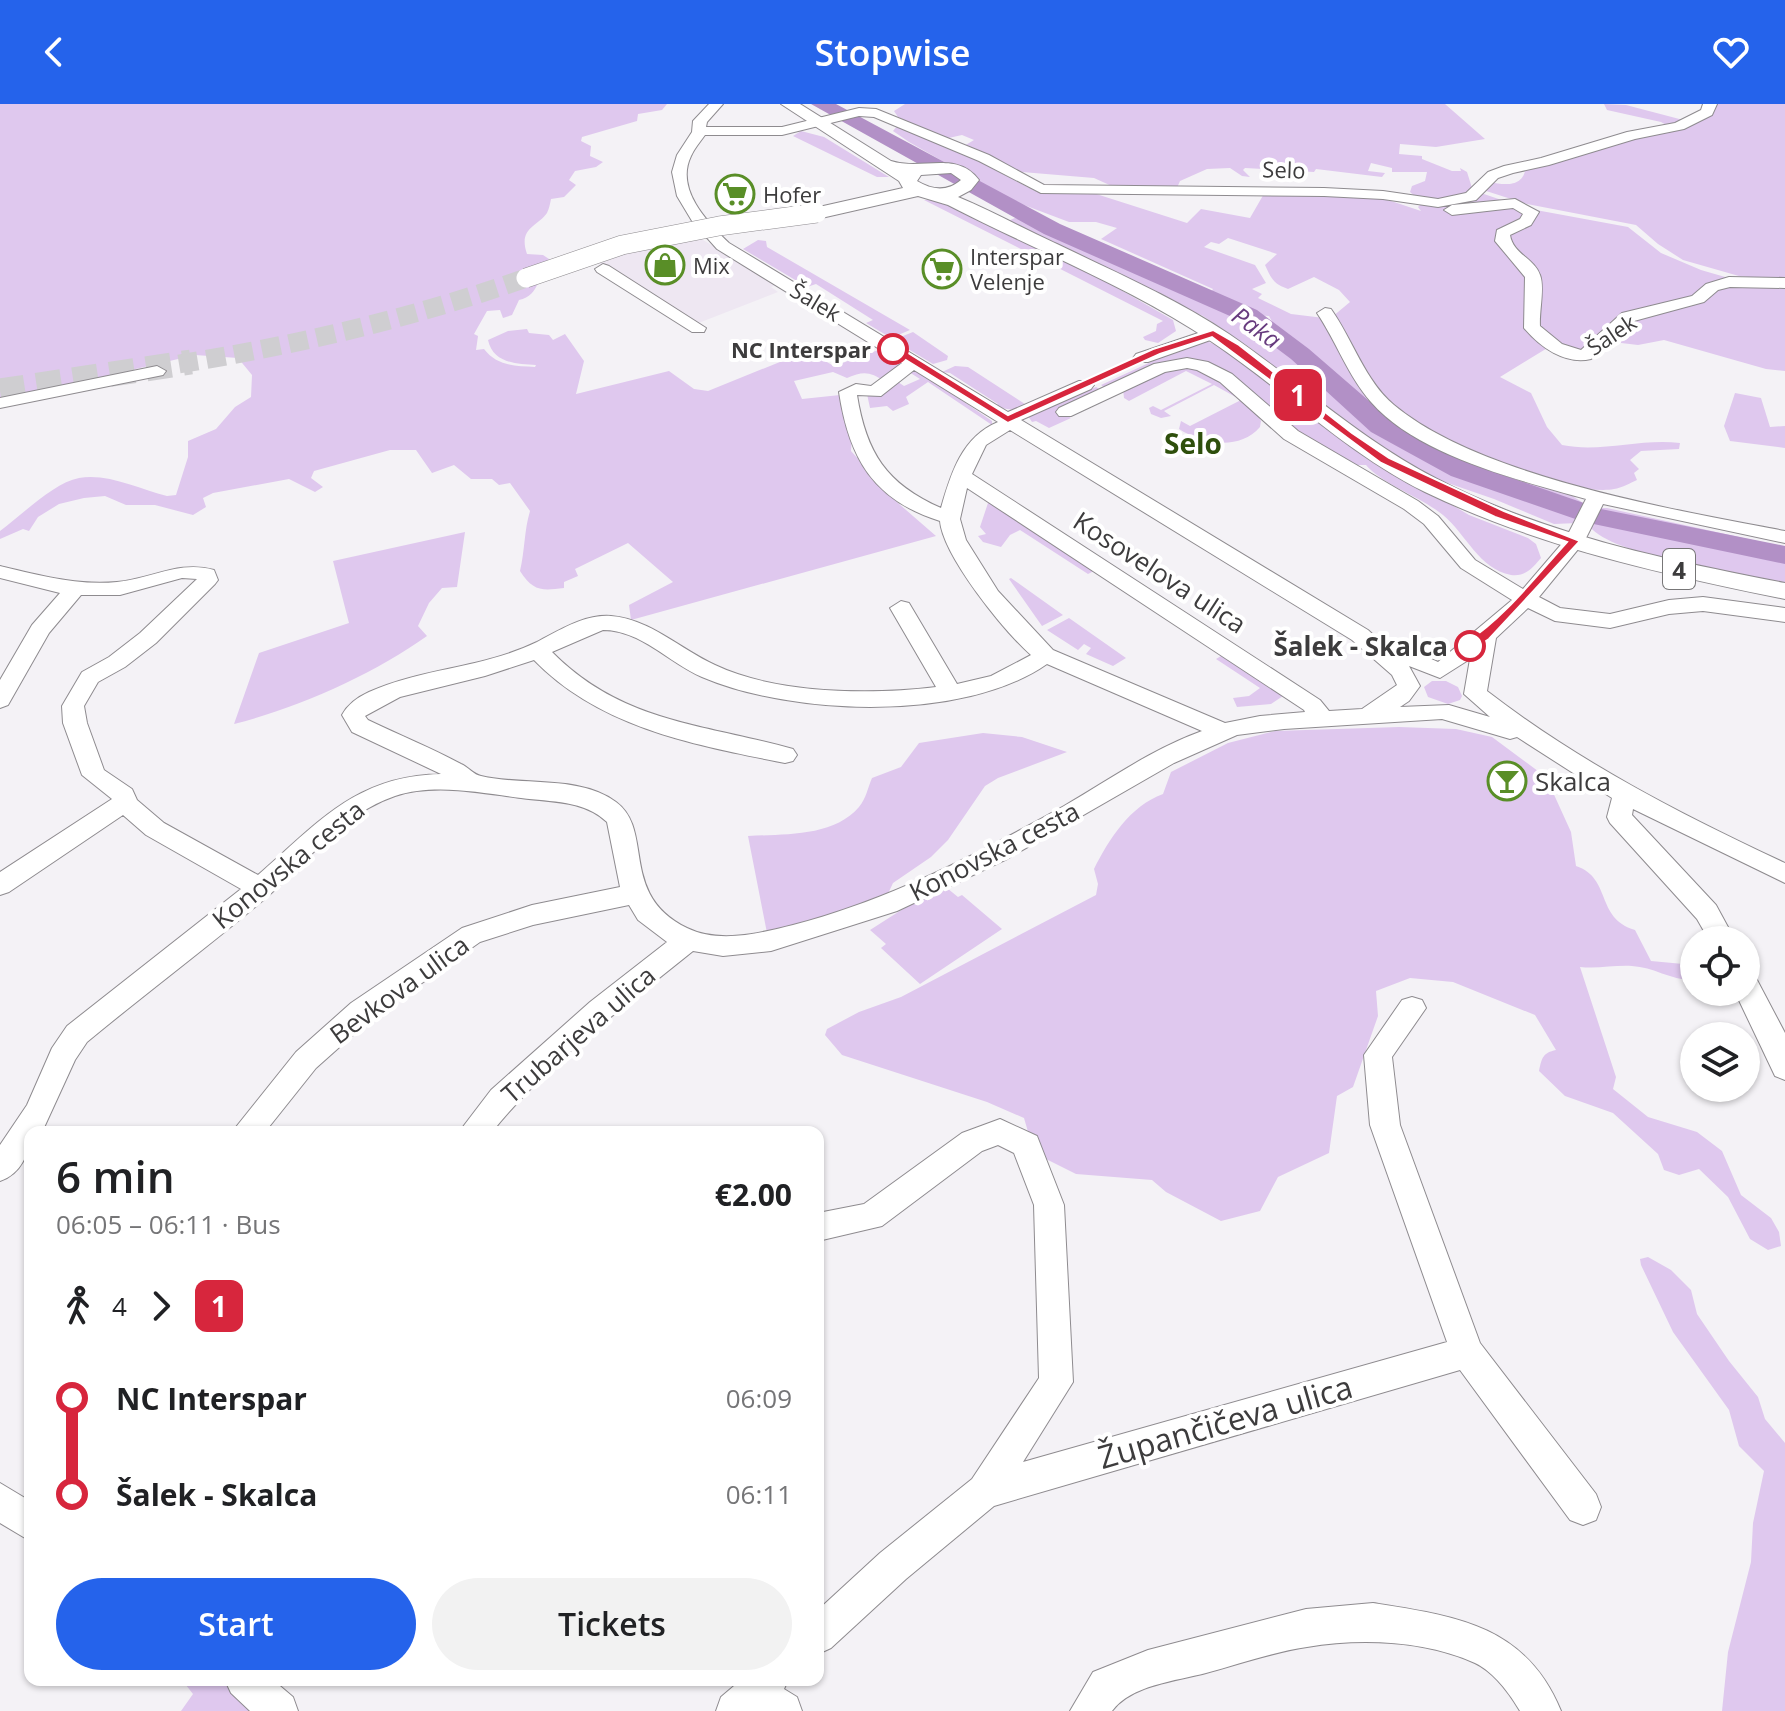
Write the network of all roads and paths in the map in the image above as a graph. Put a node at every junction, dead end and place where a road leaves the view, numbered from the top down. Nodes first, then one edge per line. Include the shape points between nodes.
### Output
1 (716, 104) edge
2 (789, 104) edge
3 (1710, 104) edge
4 (816, 124) junction
5 (700, 131) junction
6 (918, 180) junction
7 (959, 191) junction
8 (1400, 198) junction
9 (603, 269) dead end
10 (526, 278) tunnel mouth
11 (1785, 283) edge
12 (1325, 313) dead end
13 (698, 328) dead end
14 (1204, 328) junction
15 (914, 362) junction
16 (157, 371) tunnel mouth
17 (0, 403) edge
18 (1065, 412) dead end
19 (1010, 421) junction
20 (962, 476) junction
21 (949, 517) junction
22 (1587, 517) junction
23 (1785, 537) edge
24 (0, 572) edge
25 (74, 590) junction
26 (1785, 591) edge
27 (1523, 598) junction
28 (901, 608) dead end
29 (1785, 615) edge
30 (1360, 635) junction
31 (1485, 636) junction
32 (537, 650) junction
33 (1045, 655) junction
34 (1440, 671) junction
35 (1409, 686) junction
36 (950, 691) junction
37 (1475, 694) junction
38 (0, 700) edge
39 (1444, 713) junction
40 (1367, 716) junction
41 (1323, 719) junction
42 (1223, 731) junction
43 (1525, 734) junction
44 (785, 755) dead end
45 (469, 784) junction
46 (1625, 796) junction
47 (126, 802) junction
48 (1785, 874) edge
49 (0, 885) edge
50 (260, 888) junction
51 (635, 894) junction
52 (1714, 926) edge
53 (687, 941) junction
54 (1758, 1006) edge
55 (1412, 1008) dead end
56 (1780, 1042) edge
57 (1785, 1068) edge
58 (30, 1126) edge
59 (252, 1126) edge
60 (479, 1126) edge
61 (24, 1136) edge
62 (0, 1168) edge
63 (824, 1226) edge
64 (1467, 1352) junction
65 (984, 1491) junction
66 (0, 1501) edge
67 (1583, 1507) dead end
68 (24, 1519) edge
69 (824, 1629) edge
70 (251, 1686) edge
71 (279, 1711) edge
72 (1089, 1711) edge
73 (1542, 1711) edge

1 - 5 street via 700,121
2 - 4 main road, 4
3 - 8 street, Selo via 1707,112 1679,126 1493,175 1471,197 1438,203
4 - 5 street via 782,131
4 - 6 main road, 4
4 - 8 street, Selo via 867,112 892,117 1041,189 1250,190
5 - 15 street, Šalek via 681,162 680,180 685,201 707,230 723,246
6 - 7 main road, 4
6 - 7 main road, 4 via 945,167 963,172
6 - 10 main road, bridge via 817,213 622,245
7 - 14 main road, 4
8 - 11 street, Šalek via 1429,211 1527,206 1531,212 1526,222 1502,233 1502,242 1510,255 1530,268 1536,284 1532,328 1558,351 1571,355 1585,355 1628,317 1698,299 1712,287 1729,282
9 - 13 street
12 - 22 street via 1357,373 1386,407
14 - 19 street
14 - 22 main road, 4 via 1385,460 1499,514
15 - 19 street, Šalek
15 - 21 street via 875,392 848,392 853,421 862,450 905,499
16 - 17 street
18 - 27 street via 1160,368 1202,366 1238,388 1291,435 1411,505 1468,564
19 - 20 street via 977,444
19 - 30 street, Šalek
20 - 21 street
20 - 41 street, Kosovelova ulica via 1312,705
21 - 33 street via 972,566 1027,642
22 - 23 street via 1687,519
22 - 26 main road, 4 via 1640,560
22 - 27 street
24 - 25 street
25 - 38 street via 40,630
25 - 47 street via 99,592 185,572 207,574 208,580 148,638 90,677 73,706 94,775
27 - 29 street via 1555,614 1610,621 1703,604
27 - 31 street
28 - 36 street
30 - 34 street
30 - 35 street via 1401,671
31 - 34 street
31 - 37 street
32 - 36 street via 585,627 614,623 712,673 759,685 852,698
32 - 44 street via 564,679 624,711 703,738
32 - 45 street via 382,695 353,715 360,726 454,770
33 - 36 street via 994,683
33 - 42 street
34 - 35 street via 1415,676
34 - 37 street via 1459,677
35 - 39 street via 1421,704
35 - 40 street
37 - 39 street via 1466,710
37 - 43 street
39 - 40 street, Konovska cesta
39 - 43 street
40 - 41 street, Konovska cesta
41 - 42 street, Konovska cesta
42 - 53 street, Konovska cesta via 971,868 893,903 767,941 710,946
43 - 46 street
45 - 50 street, Konovska cesta via 411,784 370,797 342,813
45 - 51 street, Konovska cesta via 562,795 605,807 617,817 622,831
46 - 48 street
46 - 52 street via 1619,817
47 - 49 street
47 - 50 street via 155,829
50 - 58 street, Konovska cesta via 77,1034 60,1055
51 - 53 street, Konovska cesta via 654,921
51 - 59 street, Bevkova ulica via 532,915 471,935 361,1011 306,1060
53 - 60 street, Trubarjeva ulica via 600,1010 512,1089
54 - 56 street
55 - 64 street via 1378,1055 1385,1125
56 - 57 street
61 - 62 street, Konovska cesta
63 - 65 street, Župančičeva ulica via 871,1216 972,1142 1000,1132 1026,1145 1049,1205 1056,1382
64 - 65 street, Župančičeva ulica
64 - 67 street
65 - 69 street, Župančičeva ulica
66 - 68 street
70 - 71 street
72 - 73 street via 1107,1686 1148,1669 1306,1628 1373,1622 1487,1648 1523,1679

